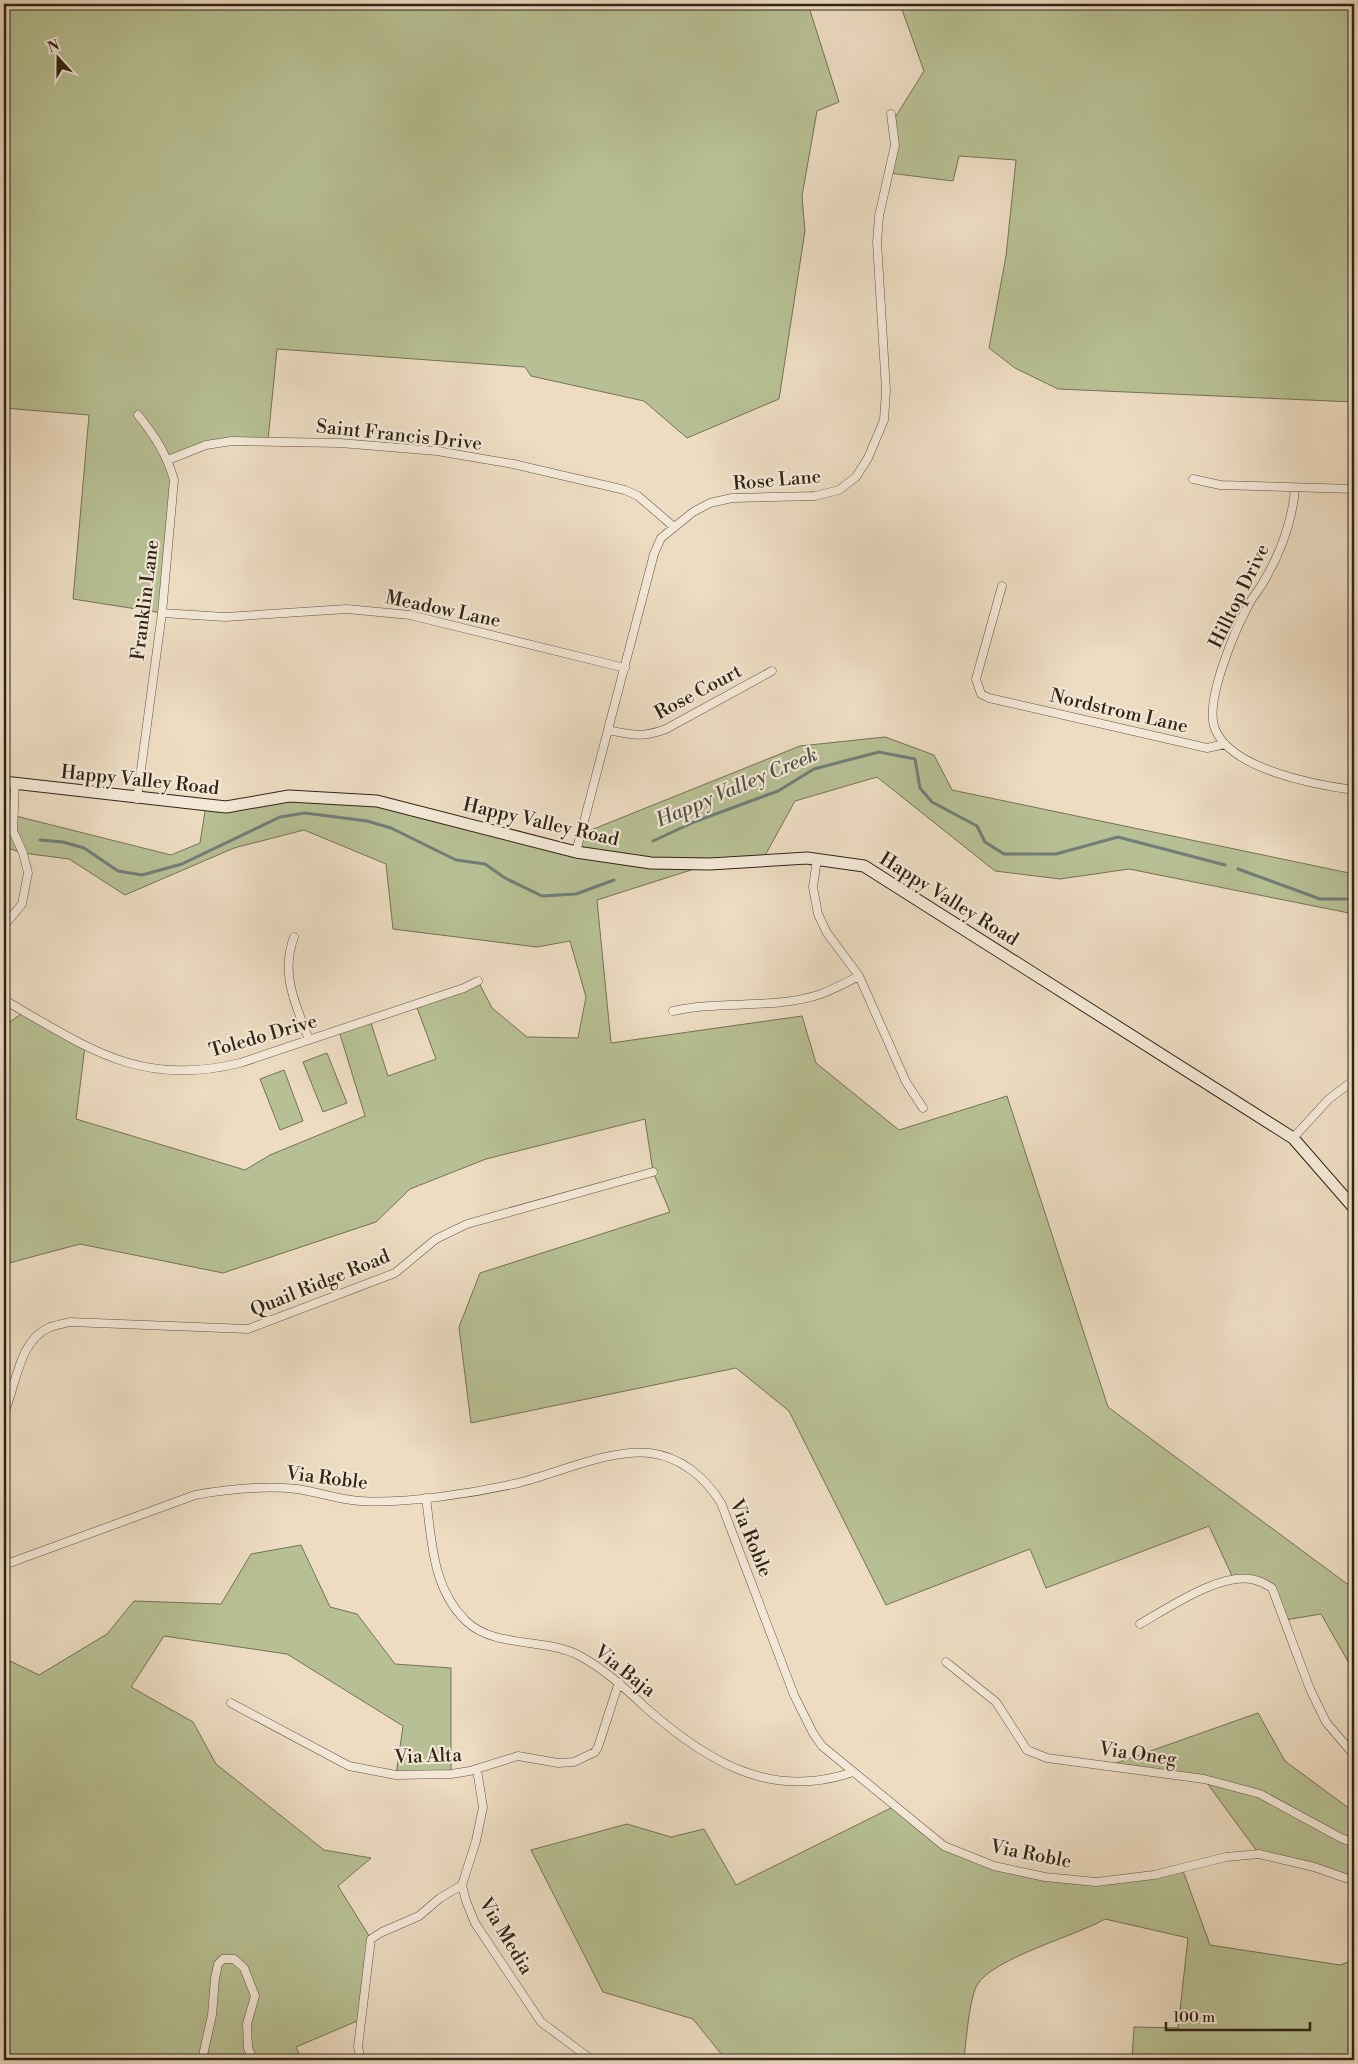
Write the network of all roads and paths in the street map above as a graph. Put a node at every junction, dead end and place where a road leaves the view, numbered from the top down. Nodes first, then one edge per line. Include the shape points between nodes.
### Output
1 (891, 114) dead end
2 (138, 415) dead end
3 (168, 460) junction
4 (1193, 479) dead end
5 (1296, 489) junction
6 (1354, 490) edge
7 (674, 527) junction
8 (1002, 586) dead end
9 (162, 613) junction
10 (625, 668) junction
11 (772, 671) dead end
12 (608, 730) junction
13 (1225, 744) junction
14 (10, 783) edge
15 (1354, 790) edge
16 (137, 798) junction
17 (576, 852) junction
18 (817, 859) junction
19 (4, 926) edge
20 (294, 937) dead end
21 (859, 976) junction
22 (478, 981) dead end
23 (4, 1000) edge
24 (673, 1011) dead end
25 (309, 1040) junction
26 (1354, 1080) edge
27 (923, 1108) dead end
28 (1293, 1138) junction
29 (653, 1172) dead end
30 (1354, 1208) edge
31 (4, 1413) edge
32 (426, 1498) junction
33 (4, 1565) edge
34 (1140, 1624) dead end
35 (946, 1662) dead end
36 (619, 1682) junction
37 (230, 1703) dead end
38 (1354, 1755) edge
39 (476, 1770) junction
40 (853, 1772) junction
41 (1354, 1843) edge
42 (1354, 1881) edge
43 (462, 1885) junction
44 (202, 2060) edge
45 (253, 2060) edge
46 (361, 2060) edge
47 (592, 2060) edge

1 - 7 street, Rose Lane via 895,145 879,216 877,242 886,390 884,420 868,458 856,477 839,490 815,496 732,498 710,503
2 - 3 street, Franklin Lane
3 - 7 street, Saint Francis Drive via 206,445 254,440 437,451 513,464 625,490 638,496
3 - 9 street, Franklin Lane via 174,480
4 - 5 street via 1220,485
5 - 6 street
5 - 13 street, Hilltop Drive via 1294,510 1282,549 1249,604 1216,687 1214,727
7 - 10 street, Rose Lane via 661,538 654,554
8 - 13 street, Nordstrom Lane via 976,679 981,694 1207,748
9 - 10 street, Meadow Lane via 225,617 346,609 410,615
9 - 16 street, Franklin Lane
10 - 12 street, Rose Lane
11 - 12 street, Rose Court via 650,735 640,737
12 - 17 street, Rose Lane
13 - 15 street via 1259,767 1326,787
14 - 16 street, Happy Valley Road
14 - 19 street via 13,831 28,874 22,904
16 - 17 street, Happy Valley Road via 226,807 289,796 377,801
17 - 18 street, Happy Valley Road via 651,863
18 - 21 street via 813,887 818,914 827,933
18 - 28 street, Happy Valley Road via 864,866 883,876
20 - 25 street via 289,952 289,986
21 - 24 street via 821,994 779,1002 696,1006
21 - 27 street via 906,1082
22 - 25 street, Toledo Drive
23 - 25 street, Toledo Drive via 85,1046 120,1062 156,1070 191,1072 214,1069
26 - 28 street via 1330,1099
28 - 30 street, Happy Valley Road
29 - 31 street, Quail Ridge Road via 467,1224 436,1239 395,1273 248,1329 70,1322 46,1328 24,1351
32 - 33 street, Via Roble via 359,1501 295,1489 222,1490 188,1498
32 - 36 street, Via Baja via 436,1570 446,1595 466,1621 496,1637 550,1645 579,1655
32 - 40 street, Via Roble via 516,1483 623,1453 662,1455 685,1465 706,1481 722,1503 800,1710 822,1746
34 - 38 street via 1191,1595 1232,1578 1257,1580 1272,1588 1310,1689 1326,1722
35 - 41 street, Via Oneg via 996,1702 1027,1750 1046,1758 1204,1779 1260,1794
36 - 39 street, Via Alta via 594,1752 574,1762 558,1763 518,1756
36 - 40 street, Via Baja via 646,1708 721,1763 753,1776 787,1782 834,1778
37 - 39 street, Via Alta via 364,1771 396,1775
39 - 43 street, Via Media via 483,1807
40 - 42 street, Via Roble via 944,1846 994,1866 1046,1877 1096,1882 1154,1875 1226,1857 1259,1854 1314,1867
43 - 46 street via 419,1916 371,1939 358,2047
43 - 47 street, Via Media via 476,1923 541,2022
44 - 45 street via 212,2014 214,1978 223,1959 234,1959 244,1968 254,1996 247,2024 248,2048

